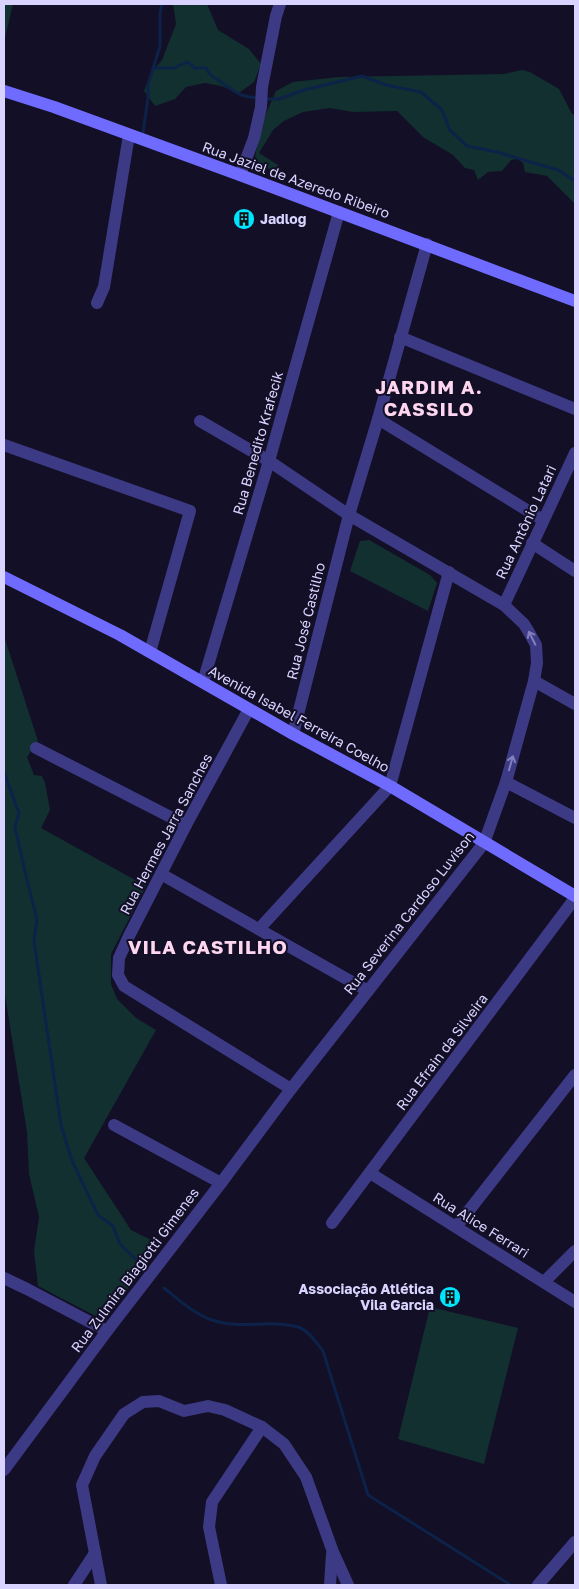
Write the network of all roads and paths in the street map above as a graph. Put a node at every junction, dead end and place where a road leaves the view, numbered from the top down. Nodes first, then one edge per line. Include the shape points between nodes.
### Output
1 (280, 4) edge
2 (4, 91) edge
3 (129, 135) junction
4 (240, 175) junction
5 (339, 212) junction
6 (427, 244) junction
7 (575, 301) edge
8 (97, 303) dead end
9 (400, 337) junction
10 (575, 409) edge
11 (378, 419) junction
12 (200, 421) dead end
13 (4, 445) edge
14 (575, 453) edge
15 (269, 461) junction
16 (349, 516) junction
17 (543, 520) junction
18 (532, 543) junction
19 (575, 571) edge
20 (450, 572) junction
21 (4, 577) edge
22 (504, 605) junction
23 (150, 652) junction
24 (534, 681) junction
25 (203, 682) junction
26 (575, 704) edge
27 (249, 709) junction
28 (293, 734) junction
29 (36, 748) dead end
30 (506, 782) junction
31 (390, 786) junction
32 (575, 818) edge
33 (186, 825) junction
34 (484, 843) junction
35 (161, 874) junction
36 (575, 897) edge
37 (259, 929) junction
38 (368, 991) junction
39 (575, 1075) edge
40 (291, 1089) junction
41 (114, 1125) dead end
42 (370, 1174) junction
43 (221, 1183) junction
44 (332, 1223) dead end
45 (456, 1226) junction
46 (575, 1251) edge
47 (4, 1278) edge
48 (544, 1282) junction
49 (575, 1302) edge
50 (107, 1331) junction
51 (262, 1427) junction
52 (4, 1470) edge
53 (575, 1542) edge
54 (332, 1552) junction
55 (95, 1554) junction
56 (74, 1585) edge
57 (101, 1585) edge
58 (221, 1585) edge
59 (330, 1585) edge
60 (348, 1585) edge
61 (538, 1585) edge

1 - 4 street via 254,138
2 - 3 street, Rua Jaziel de Azeredo Ribeiro
3 - 4 street, Rua Jaziel de Azeredo Ribeiro
3 - 8 street via 104,288
4 - 5 street, Rua Jaziel de Azeredo Ribeiro
5 - 6 street, Rua Jaziel de Azeredo Ribeiro
5 - 15 street, Rua Benedito Krafecik
6 - 7 street, Rua Jaziel de Azeredo Ribeiro
6 - 9 street, Rua José Castilho
9 - 10 street
9 - 11 street, Rua José Castilho
11 - 16 street, Rua José Castilho
11 - 17 street
12 - 15 street, Rua Severina Cardoso Luvison
13 - 23 street via 190,511
14 - 17 street, Rua Antônio Latari
15 - 16 street, Rua Severina Cardoso Luvison
15 - 25 street, Rua Benedito Krafecik
16 - 20 street, Rua Severina Cardoso Luvison
16 - 28 street, Rua José Castilho
17 - 18 street, Rua Antônio Latari
18 - 19 street
18 - 22 street, Rua Antônio Latari
20 - 22 street, Rua Severina Cardoso Luvison
20 - 31 street
21 - 23 street, Avenida Isabel Ferreira Coelho
24 -> 22 street, Rua Severina Cardoso Luvison via 536,645 524,624
23 - 25 street, Avenida Isabel Ferreira Coelho
24 - 26 street
30 -> 24 street, Rua Severina Cardoso Luvison
25 - 27 street, Avenida Isabel Ferreira Coelho
27 - 28 street, Avenida Isabel Ferreira Coelho
27 - 33 street, Rua Hermes Jarra Sanches
28 - 31 street, Avenida Isabel Ferreira Coelho
29 - 33 street
30 - 32 street
30 - 34 street, Rua Severina Cardoso Luvison
31 - 34 street, Avenida Isabel Ferreira Coelho
31 - 37 street
33 - 35 street, Rua Hermes Jarra Sanches
34 - 36 street, Avenida Isabel Ferreira Coelho
34 - 38 street, Rua Severina Cardoso Luvison
35 - 37 street
35 - 40 street, Rua Hermes Jarra Sanches via 119,958 118,975 124,986
36 - 42 street, Rua Efrain da Silveira
37 - 38 street
38 - 40 street, Rua Severina Cardoso Luvison
39 - 45 street
40 - 43 street, Rua Zulmira Biagiotti Gimenes
41 - 43 street
42 - 44 street, Rua Efrain da Silveira
42 - 45 street, Rua Alice Ferrari
43 - 50 street, Rua Zulmira Biagiotti Gimenes
45 - 48 street, Rua Alice Ferrari
46 - 48 street
47 - 50 street
48 - 49 street, Rua Alice Ferrari
50 - 52 street, Rua Zulmira Biagiotti Gimenes
51 - 54 street via 284,1444 306,1477
51 - 55 street via 225,1410 208,1406 184,1411 159,1401 143,1402 124,1414 95,1456 82,1485
51 - 58 street via 212,1502 208,1527
53 - 61 street
54 - 59 street
54 - 60 street
55 - 56 street
55 - 57 street

